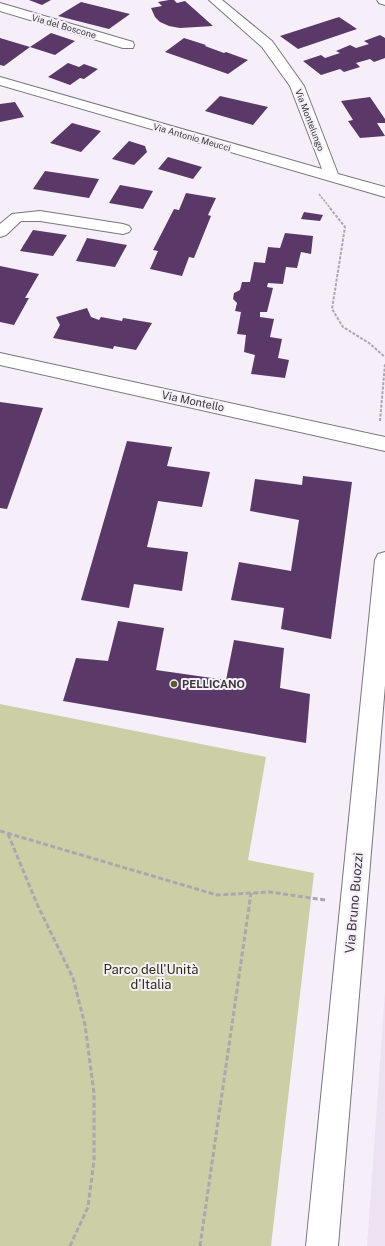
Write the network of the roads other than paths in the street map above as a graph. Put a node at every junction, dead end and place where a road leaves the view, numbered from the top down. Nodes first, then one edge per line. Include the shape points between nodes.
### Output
1 (215, 0) edge
2 (0, 7) edge
3 (128, 44) dead end
4 (0, 82) edge
5 (327, 175) junction
6 (385, 192) edge
7 (123, 229) dead end
8 (0, 232) edge
9 (0, 359) edge
10 (381, 443) edge
11 (385, 560) edge
12 (322, 1246) edge

1 - 5 street, Via Montelungo via 267,44 297,86
2 - 3 street, Via del Boscone
4 - 5 street, Via Antonio Meucci
5 - 6 street, Via Antonio Meucci
7 - 8 street via 40,216 17,217
9 - 10 street, Via Montello
11 - 12 street, Via Bruno Buozzi

